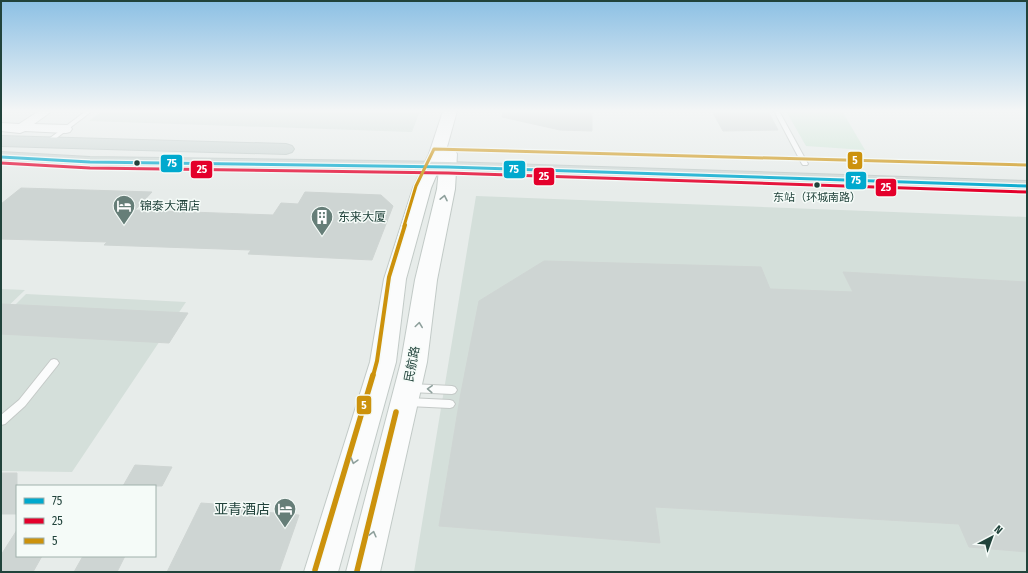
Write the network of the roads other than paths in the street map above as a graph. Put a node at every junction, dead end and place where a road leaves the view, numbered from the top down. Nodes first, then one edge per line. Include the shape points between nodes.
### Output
1 (54, 138) edge
2 (445, 138) edge
3 (450, 138) edge
4 (790, 138) edge
5 (1, 141) edge
6 (48, 142) junction
7 (441, 160) junction
8 (804, 164) junction
9 (1027, 171) edge
10 (1027, 186) edge
11 (54, 363) dead end
12 (452, 390) dead end
13 (406, 395) junction
14 (450, 404) dead end
15 (1, 421) edge
16 (321, 572) edge
17 (363, 572) edge

1 - 6 lane
2 - 7 street
3 - 7 street
4 - 8 lane
5 - 6 main road
5 - 7 main road via 90,162
6 - 7 main road
7 - 8 main road
7 - 10 main road
13 -> 7 main road, 民航路 via 414,362 426,280 446,189
7 -> 16 main road via 422,188 395,279 383,362
8 - 9 main road
11 - 15 lane via 22,403
12 -> 13 lane
13 - 14 lane
17 -> 13 main road, 民航路

